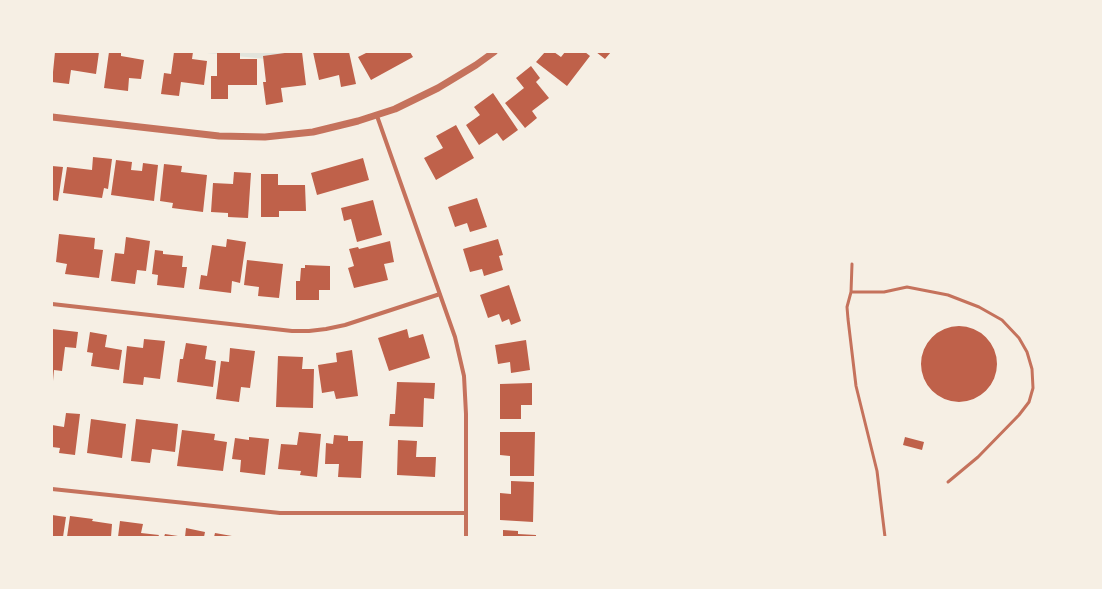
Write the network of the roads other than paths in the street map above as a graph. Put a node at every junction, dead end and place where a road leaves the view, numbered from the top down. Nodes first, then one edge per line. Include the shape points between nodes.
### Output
1 (494, 52) edge
2 (377, 116) junction
3 (52, 117) edge
4 (852, 264) dead end
5 (851, 292) junction
6 (440, 294) junction
7 (52, 304) edge
8 (948, 482) dead end
9 (52, 489) edge
10 (466, 514) junction
11 (466, 537) edge
12 (885, 537) edge

1 - 2 street via 438,88
2 - 3 street via 313,132 250,137 197,134
2 - 6 street
4 - 5 lane
5 - 8 lane via 884,292 907,287 948,295 979,307 1002,320 1027,352 1032,369 1033,388 1029,402 978,456
5 - 12 lane via 847,307 856,386 877,471
6 - 7 street via 345,325 309,331
6 - 10 street via 464,376
9 - 10 street via 280,514
10 - 11 street

